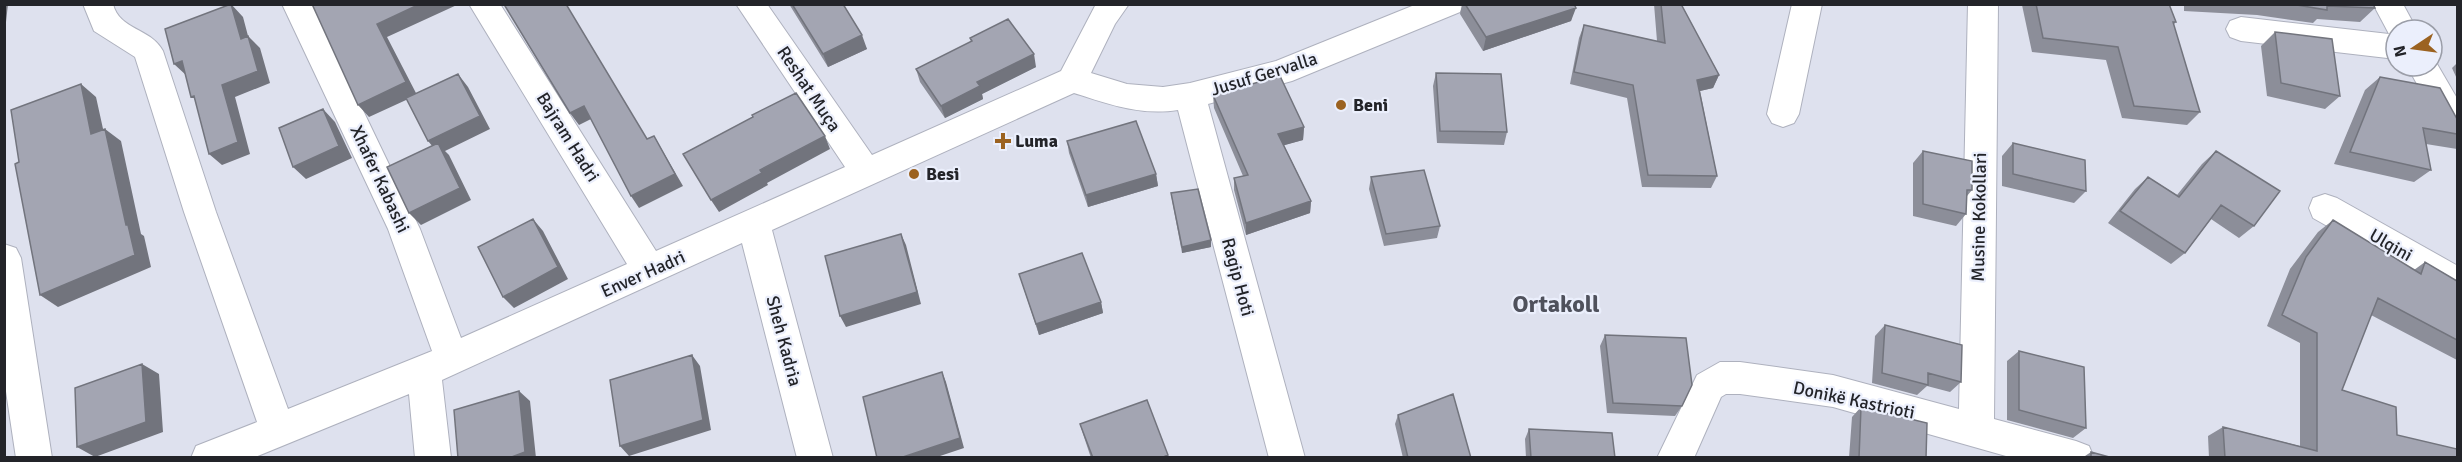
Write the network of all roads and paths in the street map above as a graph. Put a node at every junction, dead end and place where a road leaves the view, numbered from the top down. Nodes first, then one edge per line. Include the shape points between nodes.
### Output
1 (98, 4) edge
2 (297, 4) edge
3 (484, 4) edge
4 (752, 4) edge
5 (1114, 4) edge
6 (1449, 4) edge
7 (1807, 4) edge
8 (1983, 4) edge
9 (2388, 4) edge
10 (2396, 18) edge
11 (2241, 29) dead end
12 (2384, 46) edge
13 (2429, 78) edge
14 (1072, 80) junction
15 (1190, 96) junction
16 (1783, 114) dead end
17 (2457, 129) edge
18 (867, 174) junction
19 (2325, 207) dead end
20 (754, 224) junction
21 (4, 258) edge
22 (650, 271) junction
23 (2457, 283) edge
24 (438, 365) junction
25 (1976, 429) junction
26 (278, 430) junction
27 (34, 458) edge
28 (209, 458) edge
29 (433, 458) edge
30 (815, 458) edge
31 (1287, 458) edge
32 (1675, 458) edge
33 (2076, 458) edge

1 - 26 street via 100,18 111,29 139,41 148,51 200,212
2 - 24 street, Xhafer Kabashi via 404,229
3 - 22 street, Bajram Hadri
4 - 18 street, Reshat Muça
5 - 14 street via 1103,17
6 - 15 street, Jusuf Gervalla via 1281,72
7 - 16 street
8 - 25 street, Musine Kokollari
9 - 10 street
11 - 12 street
13 - 17 street
14 - 15 street, Jusuf Gervalla via 1127,97 1163,100
14 - 18 street, Enver Hadri
15 - 31 street, Ragip Hoti
18 - 20 street, Enver Hadri
19 - 23 street, Ulqini
20 - 22 street, Enver Hadri
20 - 30 street, Sheh Kadria
21 - 27 street
22 - 24 street, Enver Hadri
24 - 26 street, Enver Hadri
24 - 29 street, Xhafer Kabashi
25 - 32 street, Donikë Kastrioti via 1833,391 1720,378 1709,386
25 - 33 street, Donikë Kastrioti
26 - 28 street, Enver Hadri

